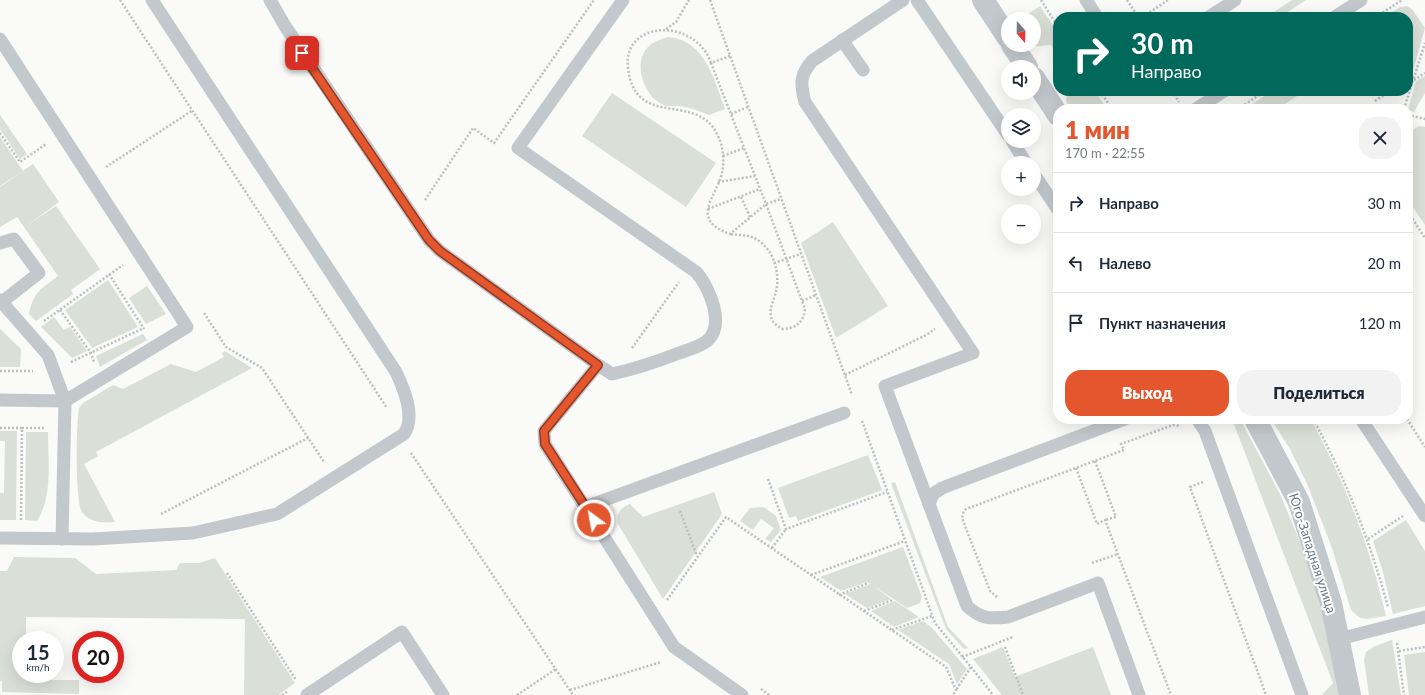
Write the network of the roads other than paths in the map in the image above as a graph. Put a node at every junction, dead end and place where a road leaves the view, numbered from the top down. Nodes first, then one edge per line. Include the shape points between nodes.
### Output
1 (152, 0) edge
2 (270, 0) edge
3 (623, 0) edge
4 (903, 0) edge
5 (918, 0) edge
6 (983, 0) edge
7 (1086, 0) edge
8 (1235, 0) edge
9 (1361, 0) edge
10 (1094, 12) edge
11 (1217, 12) edge
12 (1343, 12) edge
13 (1001, 27) edge
14 (0, 39) edge
15 (842, 40) junction
16 (863, 70) dead end
17 (1041, 86) edge
18 (1216, 96) edge
19 (1054, 101) edge
20 (1204, 104) edge
21 (1001, 125) edge
22 (1041, 184) edge
23 (1053, 202) edge
24 (0, 243) edge
25 (1, 301) edge
26 (598, 365) junction
27 (0, 400) edge
28 (65, 401) junction
29 (844, 413) dead end
30 (1112, 424) edge
31 (1200, 424) edge
32 (1258, 424) edge
33 (1364, 424) edge
34 (929, 504) junction
35 (586, 507) junction
36 (1422, 511) edge
37 (0, 538) edge
38 (62, 539) junction
39 (1425, 617) edge
40 (1339, 640) junction
41 (307, 695) edge
42 (443, 695) edge
43 (742, 695) edge
44 (1139, 695) edge
45 (1302, 695) edge
46 (1350, 695) edge

1 - 38 lane via 396,372 402,384 408,410 407,430 276,514 193,533
2 - 26 lane via 429,240 440,251
3 - 26 lane via 518,148 690,267 704,281 715,318 714,330 707,341 695,347 635,369 612,374
4 - 15 lane
5 - 21 lane
6 - 13 street
7 - 10 lane
8 - 11 lane
9 - 12 lane
14 - 28 lane via 187,327
15 - 16 lane
15 - 34 lane via 812,61 803,72 802,89 805,102 973,353 885,386
17 - 19 street
18 - 20 lane
22 - 23 lane
24 - 25 lane via 14,239 39,273
25 - 28 lane via 48,354
26 - 35 lane via 544,431 545,444
27 - 28 lane
28 - 38 lane
29 - 35 lane
30 - 34 lane via 942,488 933,494
31 - 45 lane
32 - 40 street, Юго-Западная улица via 1299,502 1331,603
33 - 36 lane
34 - 44 lane via 967,606 978,616 993,619 1008,617 1098,583
35 - 43 lane via 674,648
37 - 38 lane
39 - 40 lane
40 - 46 street, Юго-Западная улица
41 - 42 lane via 402,632

